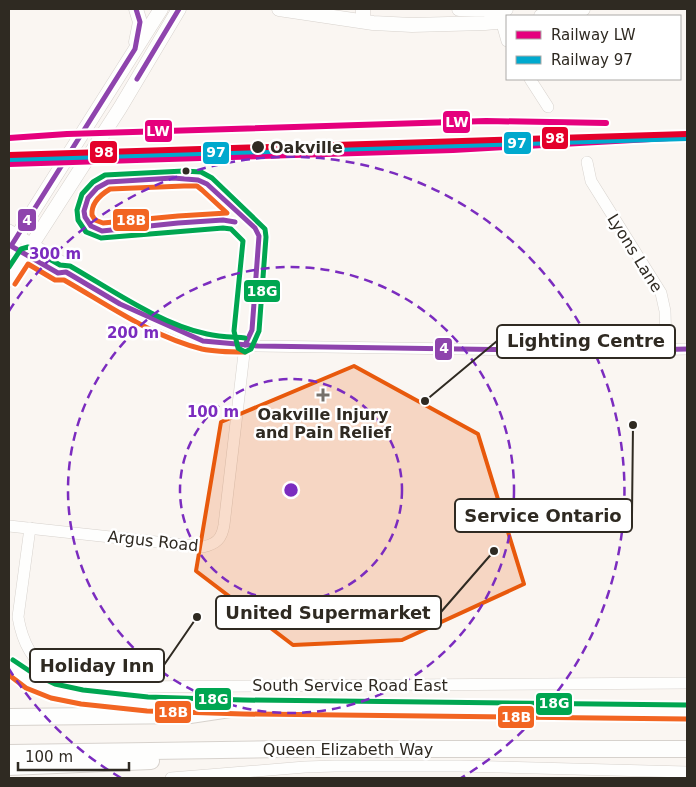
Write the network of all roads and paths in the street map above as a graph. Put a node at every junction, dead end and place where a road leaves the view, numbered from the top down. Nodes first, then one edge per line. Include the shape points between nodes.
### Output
1 (136, 9) edge
2 (161, 9) edge
3 (179, 9) edge
4 (280, 9) edge
5 (459, 9) edge
6 (583, 9) edge
7 (542, 13) edge
8 (363, 15) edge
9 (503, 15) edge
10 (506, 34) edge
11 (135, 49) junction
12 (531, 80) edge
13 (548, 107) dead end
14 (587, 162) dead end
15 (11, 241) edge
16 (29, 249) junction
17 (9, 280) edge
18 (245, 345) junction
19 (666, 348) junction
20 (687, 349) edge
21 (9, 526) edge
22 (30, 528) junction
23 (9, 666) edge
24 (687, 683) edge
25 (243, 707) junction
26 (687, 712) edge
27 (9, 717) edge
28 (282, 748) junction
29 (687, 749) edge
30 (9, 752) edge
31 (459, 766) junction
32 (9, 767) edge
33 (687, 772) edge
34 (614, 774) edge
35 (257, 775) edge
36 (171, 778) edge
37 (459, 778) edge

1 - 11 main road via 140,22
2 - 11 main road
3 - 16 main road
4 - 8 main road
5 - 9 main road
6 - 7 main road
8 - 9 main road via 412,25
9 - 10 street
11 - 15 main road
12 - 13 street
14 - 19 street, Lyons Lane via 591,180 661,293
15 - 16 street
16 - 17 main road
16 - 18 street via 64,263 66,272 120,304 179,331 203,341
18 - 19 street via 604,351
18 - 22 street, Argus Road via 223,531 216,542 203,547
19 - 20 street
21 - 22 street, Argus Road
22 - 24 street, South Service Road East via 18,617 20,630 31,654 52,674 66,680 123,686
23 - 25 highway via 30,681 73,695 146,704
25 - 26 highway
25 - 27 highway via 190,714
28 - 29 highway, Queen Elizabeth Way
28 - 30 highway, Queen Elizabeth Way
28 - 32 highway via 264,754
31 - 34 street
31 - 35 street via 305,767
31 - 37 street
33 - 34 street
35 - 36 street

